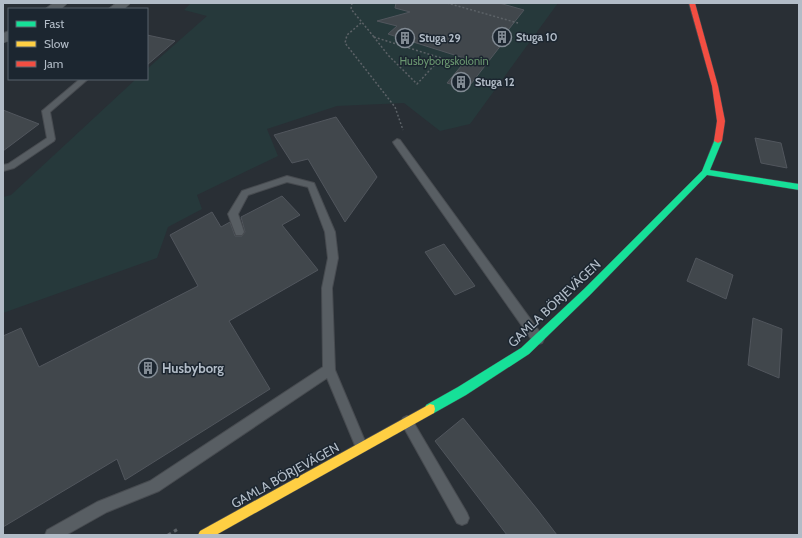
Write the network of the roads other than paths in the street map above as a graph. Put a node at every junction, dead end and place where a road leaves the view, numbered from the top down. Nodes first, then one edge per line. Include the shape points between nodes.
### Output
1 (692, 3) edge
2 (83, 80) edge
3 (397, 142) dead end
4 (3, 168) edge
5 (705, 172) junction
6 (799, 187) edge
7 (239, 232) dead end
8 (538, 340) junction
9 (329, 370) junction
10 (407, 422) junction
11 (361, 448) junction
12 (462, 518) dead end
13 (52, 535) edge
14 (204, 535) edge

1 - 5 street, GAMLA BÖRJEVÄGEN via 715,86 721,121 718,146
2 - 4 lane via 46,110 51,139 11,166
3 - 8 lane
5 - 6 street
5 - 8 street, GAMLA BÖRJEVÄGEN
7 - 9 lane via 233,214 245,193 287,179 311,184 330,232 333,258 327,288
8 - 10 street, GAMLA BÖRJEVÄGEN via 462,391
9 - 11 lane
9 - 13 lane via 154,486 102,507
10 - 11 street, GAMLA BÖRJEVÄGEN
10 - 12 lane
11 - 14 street, GAMLA BÖRJEVÄGEN

